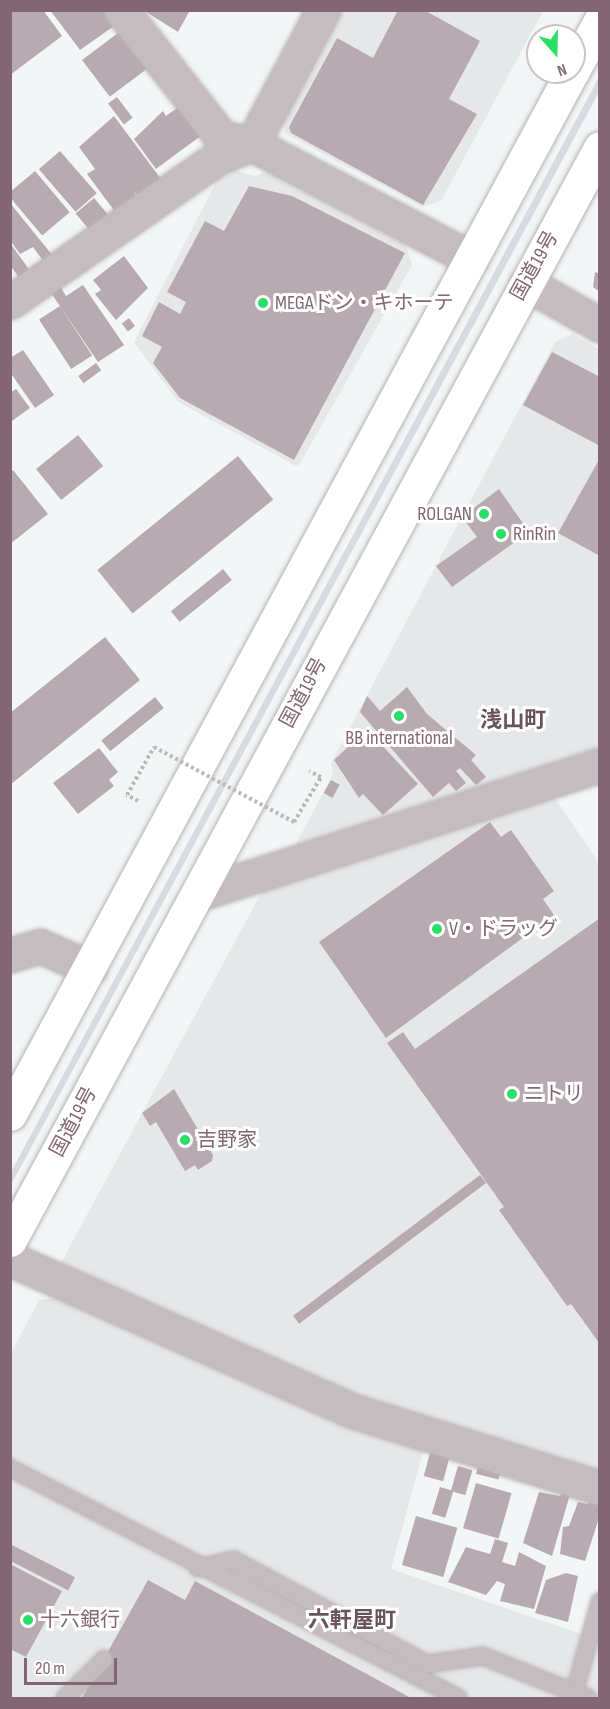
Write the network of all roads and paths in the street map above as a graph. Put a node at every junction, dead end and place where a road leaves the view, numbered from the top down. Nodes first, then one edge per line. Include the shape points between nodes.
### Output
1 (121, 10) edge
2 (323, 10) edge
3 (600, 21) edge
4 (586, 46) edge
5 (566, 84) edge
6 (252, 144) junction
7 (600, 148) edge
8 (472, 259) junction
9 (526, 283) junction
10 (10, 302) edge
11 (600, 325) edge
12 (600, 765) edge
13 (309, 771) dead end
14 (138, 801) dead end
15 (198, 894) junction
16 (10, 955) edge
17 (90, 968) junction
18 (10, 1114) edge
19 (10, 1240) edge
20 (10, 1259) edge
21 (10, 1468) edge
22 (600, 1488) edge
23 (198, 1568) junction
24 (600, 1601) edge
25 (104, 1659) dead end
26 (582, 1694) edge
27 (65, 1698) edge
28 (459, 1698) edge

1 - 6 street via 222,138
2 - 6 street
3 - 4 highway
5 - 8 highway
6 - 8 street
6 - 10 street via 219,157
7 - 9 highway, 国道19号
8 - 17 highway
9 - 11 street
9 - 15 highway, 国道19号
12 - 15 street
13 - 14 path, bridge via 321,777 294,822 154,747 127,795
15 - 19 highway, 国道19号
16 - 17 street via 40,946
17 - 18 highway
20 - 22 street via 353,1411
21 - 23 lane
23 - 26 lane via 234,1560 427,1664 483,1656
23 - 28 lane
24 - 26 lane
25 - 27 lane

